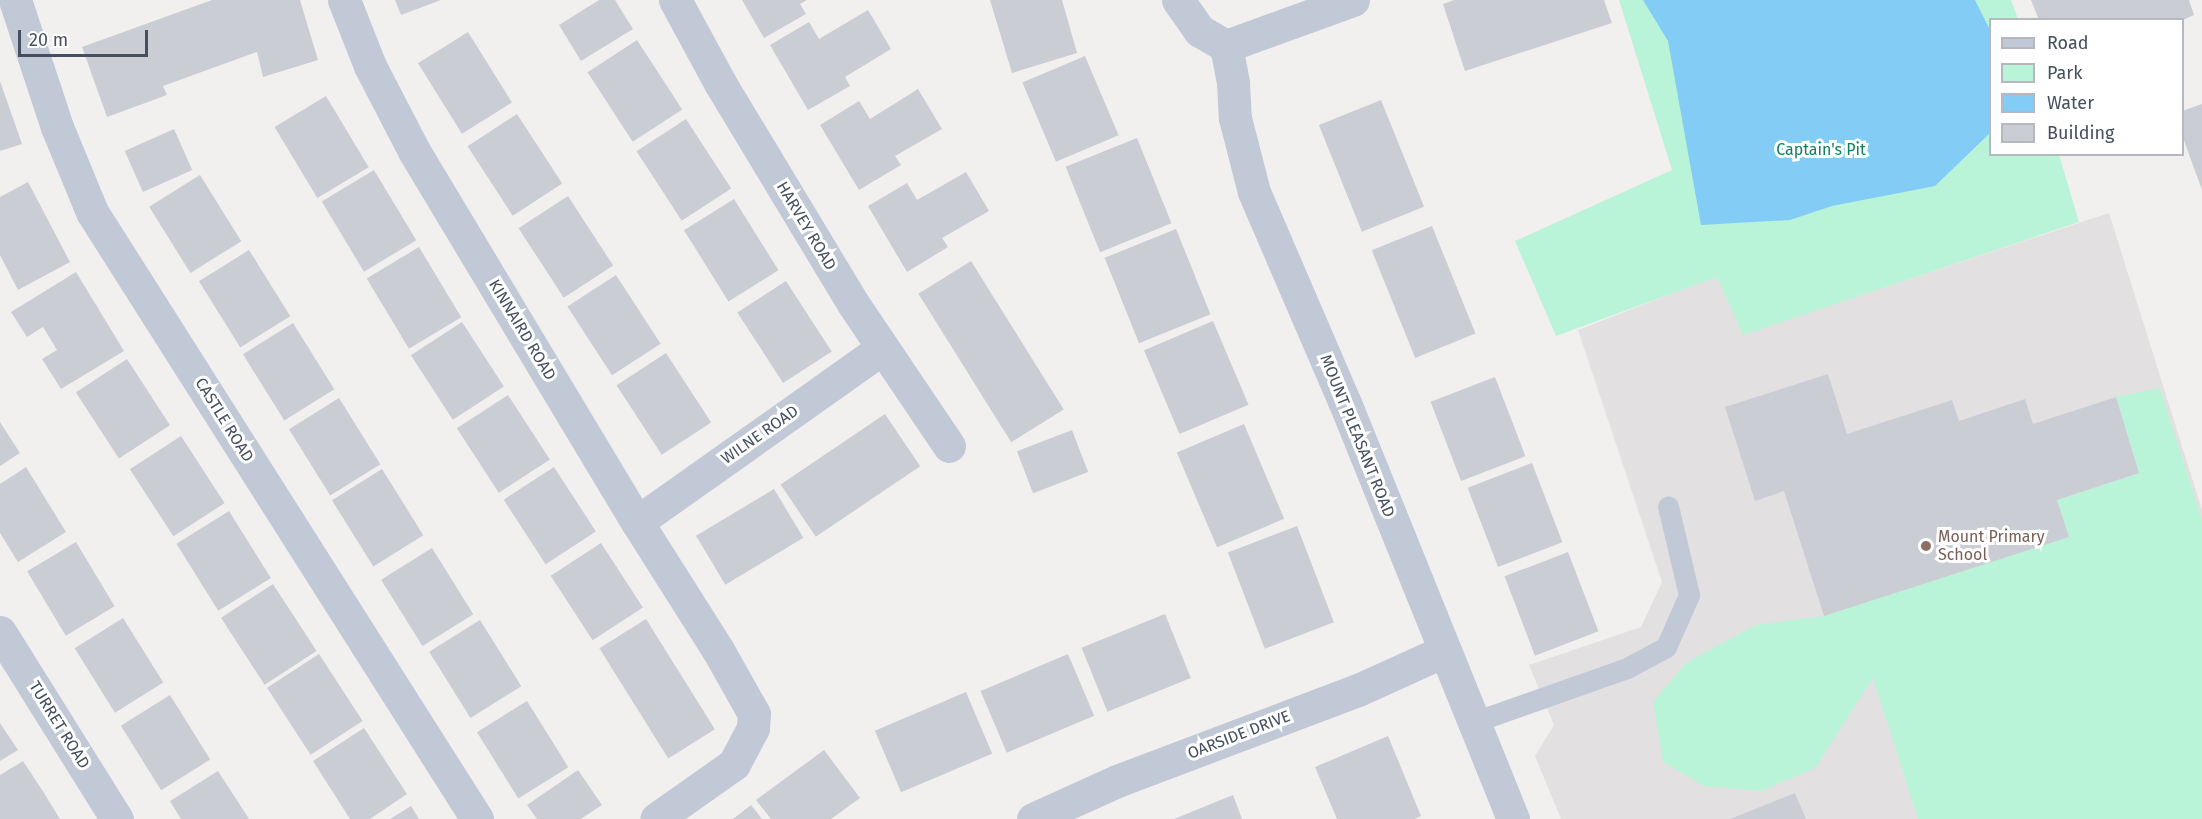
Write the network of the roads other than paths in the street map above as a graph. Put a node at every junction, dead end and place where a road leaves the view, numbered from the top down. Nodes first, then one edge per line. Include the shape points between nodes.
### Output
1 (15, 0) edge
2 (344, 0) edge
3 (675, 0) edge
4 (1178, 0) edge
5 (1353, 0) edge
6 (1226, 46) junction
7 (883, 348) junction
8 (949, 446) dead end
9 (1668, 506) dead end
10 (637, 522) junction
11 (0, 632) edge
12 (1444, 651) junction
13 (1474, 722) junction
14 (117, 819) edge
15 (477, 819) edge
16 (656, 819) edge
17 (1033, 819) edge
18 (1514, 819) edge

1 - 15 street, CASTLE ROAD via 57,127 92,212
2 - 10 street, KINNAIRD ROAD via 370,66 414,151
3 - 7 street, HARVEY ROAD via 720,83
4 - 6 street via 1200,31
5 - 6 street
6 - 12 street, MOUNT PLEASANT ROAD via 1235,118 1254,192 1345,403
7 - 8 street, HARVEY ROAD
7 - 10 street, WILNE ROAD
9 - 13 lane via 1689,595 1666,647 1627,668
10 - 16 street, KINNAIRD ROAD via 754,714 753,728 734,764
11 - 14 street, TURRET ROAD
12 - 13 street, MOUNT PLEASANT ROAD
12 - 17 street, OARSIDE DRIVE via 1358,690 1118,781
13 - 18 street, MOUNT PLEASANT ROAD

